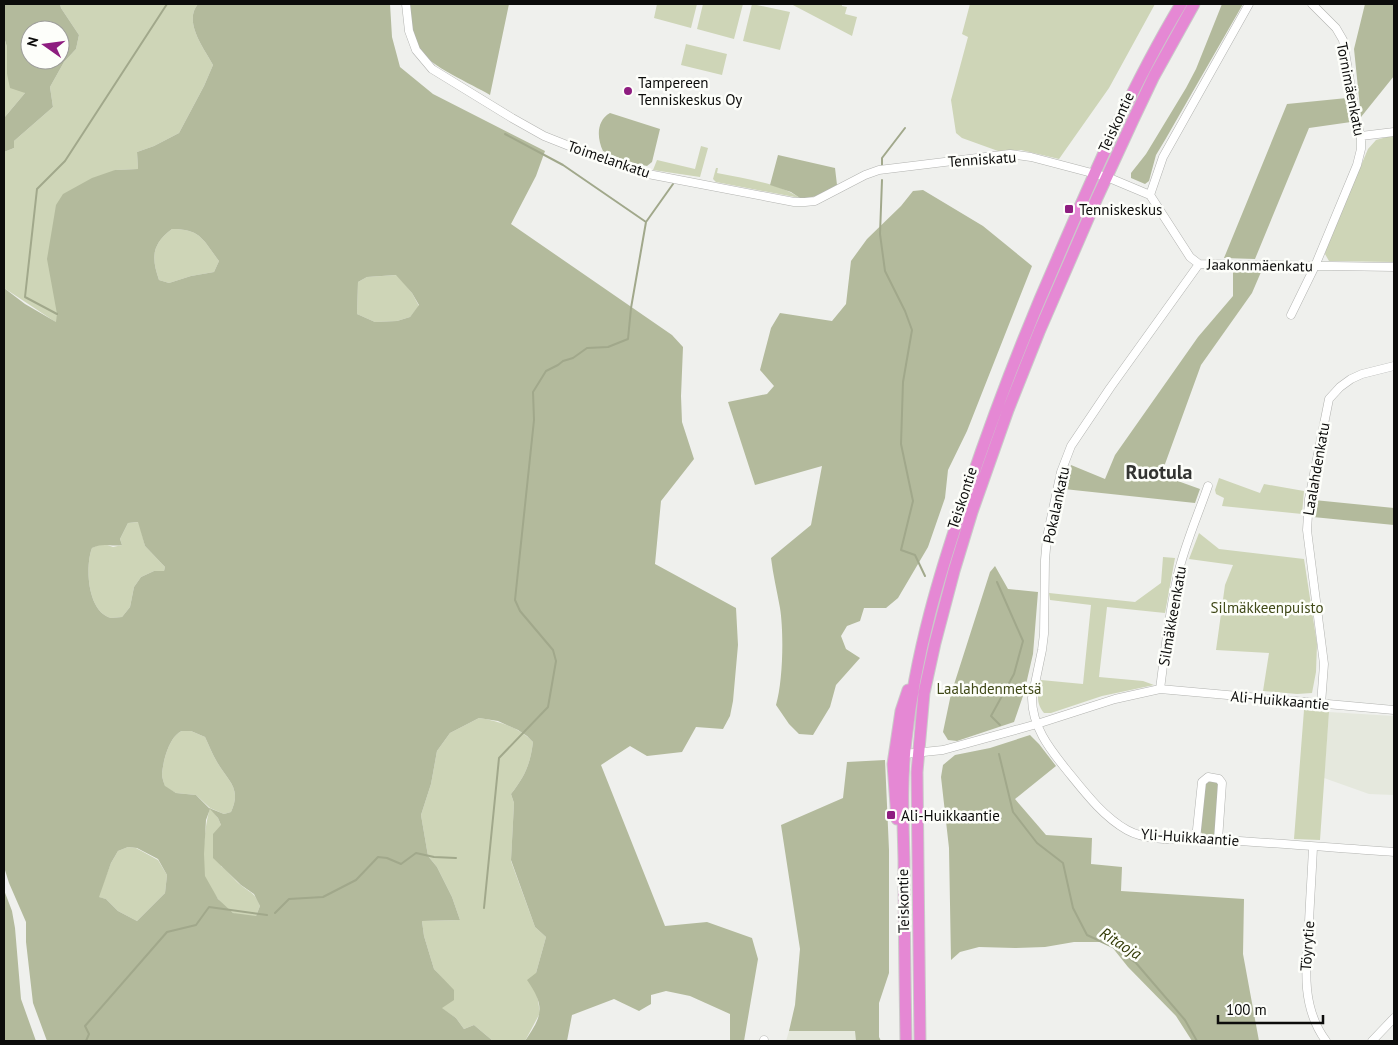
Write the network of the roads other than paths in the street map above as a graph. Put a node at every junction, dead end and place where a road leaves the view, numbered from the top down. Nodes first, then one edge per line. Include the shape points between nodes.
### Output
1 (406, 4) edge
2 (1181, 4) edge
3 (1194, 4) edge
4 (1249, 4) edge
5 (1312, 4) edge
6 (1394, 132) edge
7 (1361, 136) junction
8 (868, 174) joint
9 (1094, 174) junction
10 (1107, 177) junction
11 (1150, 195) junction
12 (1199, 264) junction
13 (1315, 266) junction
14 (1394, 268) edge
15 (1291, 315) dead end
16 (1394, 366) edge
17 (1208, 486) dead end
18 (916, 676) junction
19 (1160, 689) junction
20 (1321, 704) junction
21 (1394, 710) edge
22 (1037, 724) junction
23 (904, 754) junction
24 (918, 754) junction
25 (904, 839) junction
26 (1196, 839) junction
27 (1218, 840) junction
28 (1313, 847) junction
29 (1394, 852) edge
30 (1394, 1018) edge
31 (906, 1041) edge
32 (920, 1041) edge
33 (1326, 1041) edge
34 (1372, 1041) edge

1 - 8 street, Toimelankatu via 409,31 416,50 432,69 544,136 602,160 648,174 805,202 815,201
2 - 9 highway, Teiskontie via 1145,65
3 - 10 highway, Teiskontie via 1154,76
4 - 11 street via 1163,157
5 - 7 street, Tornimäenkatu via 1336,28 1343,40
6 - 7 street
7 - 13 street, Tornimäenkatu via 1357,165
8 - 9 street, Tenniskatu via 1010,154
9 - 10 street
9 - 18 highway, Teiskontie via 994,415 931,608
10 - 11 street
10 - 24 highway, Teiskontie via 1032,349 972,512 935,643 924,694
11 - 12 street, Jaakonmäenkatu via 1190,257
12 - 13 street, Jaakonmäenkatu
12 - 22 street, Pokalankatu via 1071,446 1061,472 1045,560 1044,634 1032,698
13 - 14 street, Jaakonmäenkatu
13 - 15 street
16 - 20 street, Laalahdenkatu via 1362,374 1340,387 1329,400 1321,437 1307,530 1324,664
17 - 19 street, Silmäkkeenkatu via 1178,574
18 - 23 highway, Teiskontie
18 - 25 highway via 905,695 893,764 898,829
19 - 20 street, Ali-Huikkaantie
19 - 22 street, Ali-Huikkaantie via 1115,699
20 - 21 street, Ali-Huikkaantie
22 - 24 street, Ali-Huikkaantie
22 - 26 street, Yli-Huikkaantie via 1045,742 1079,786 1126,830 1153,838
23 - 24 street, Ali-Huikkaantie
23 - 25 highway, Teiskontie
24 - 32 highway, Teiskontie
25 - 31 highway, Teiskontie
26 - 27 street, Yli-Huikkaantie
26 - 27 street via 1202,782 1208,777 1219,778 1222,783
27 - 28 street, Yli-Huikkaantie
28 - 29 street, Yli-Huikkaantie
28 - 33 street, Töyrytie via 1305,983 1312,1013
30 - 34 street

